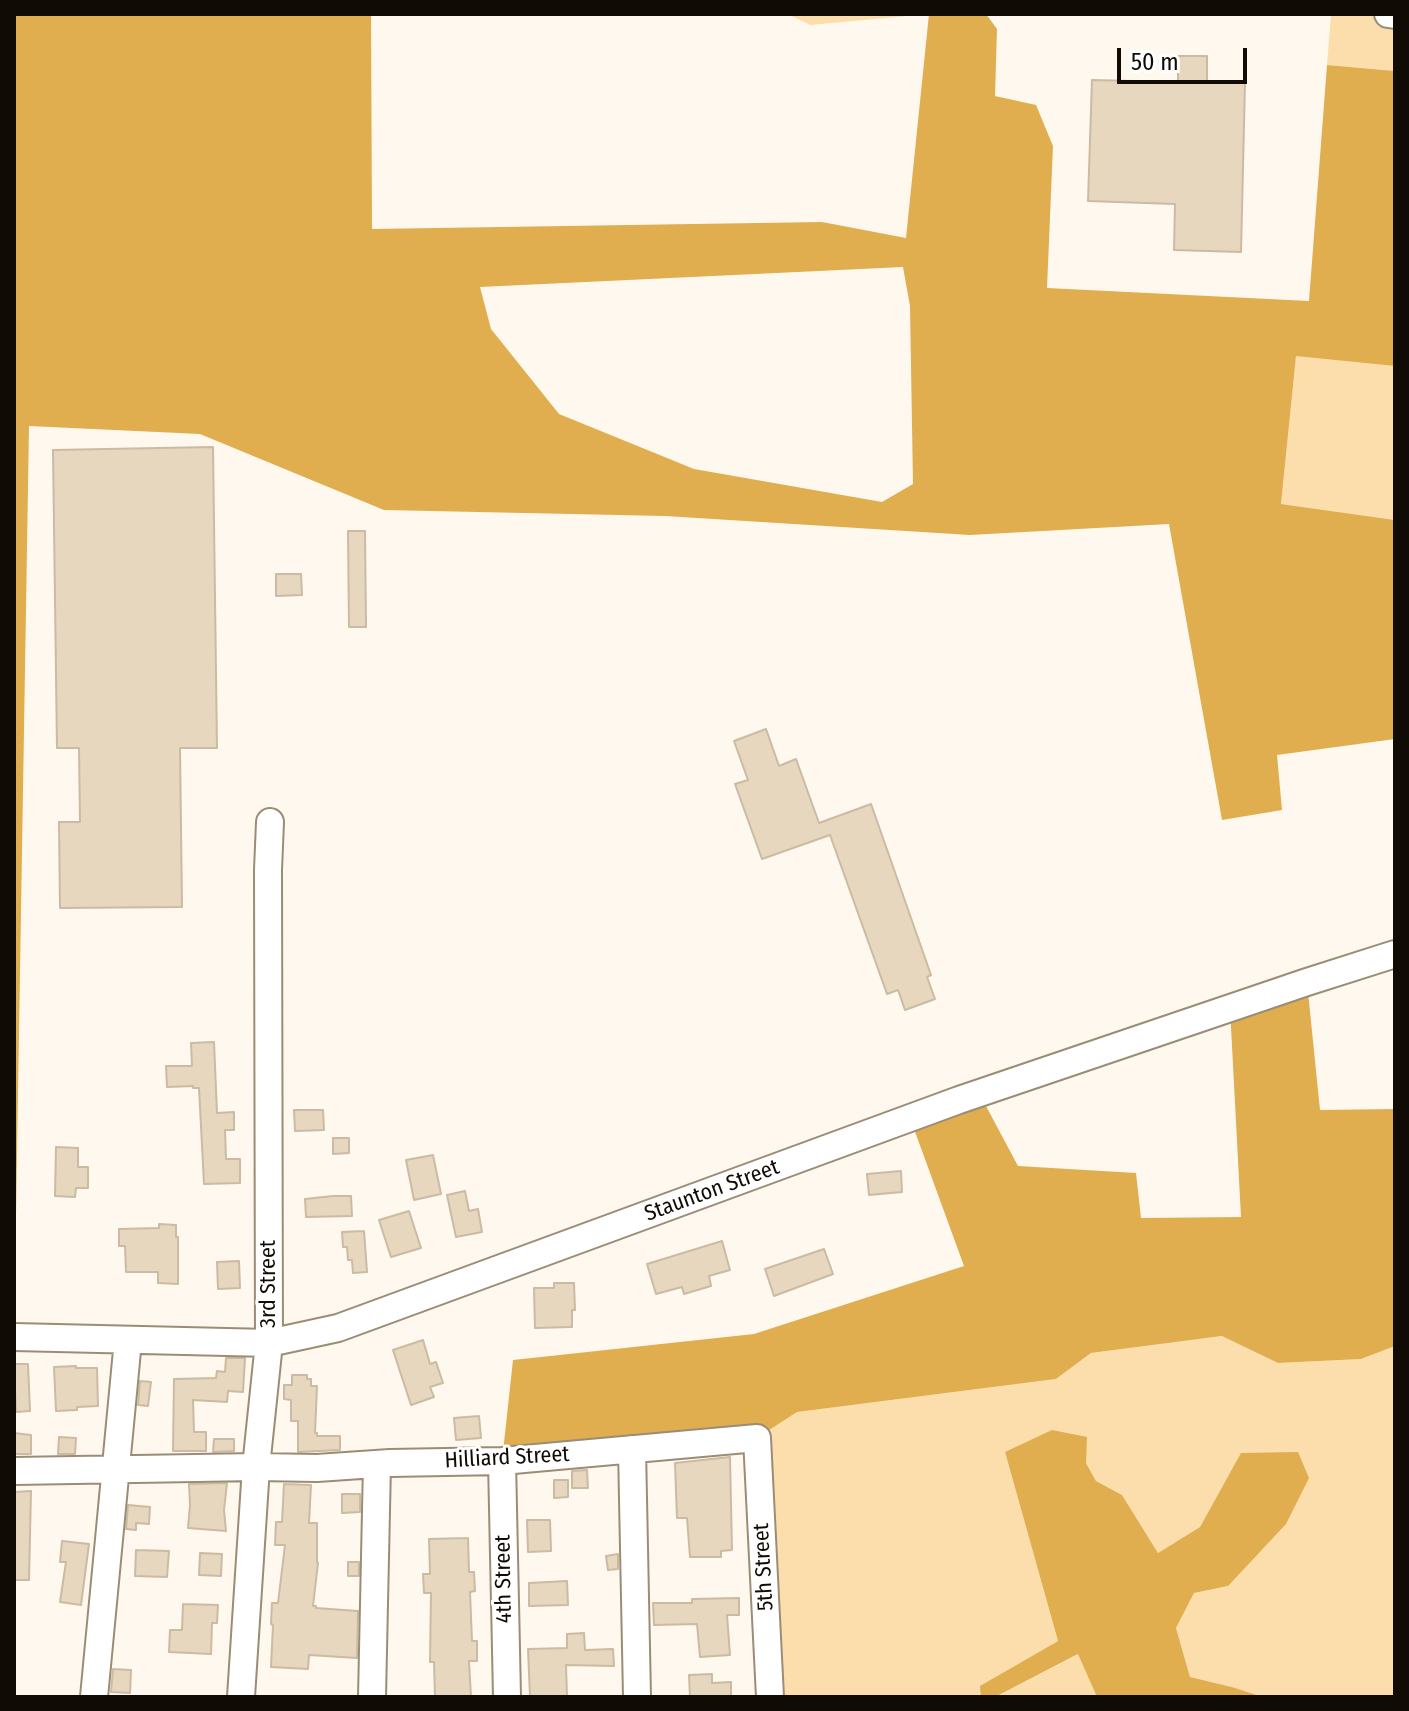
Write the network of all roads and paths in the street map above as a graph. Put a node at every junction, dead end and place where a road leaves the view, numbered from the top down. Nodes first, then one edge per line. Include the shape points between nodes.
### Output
1 (1388, 14) edge
2 (1395, 15) edge
3 (270, 822) dead end
4 (1395, 954) edge
5 (14, 1337) edge
6 (128, 1340) junction
7 (269, 1343) junction
8 (757, 1438) joint
9 (632, 1449) junction
10 (502, 1461) junction
11 (377, 1464) junction
12 (256, 1467) junction
13 (116, 1470) junction
14 (14, 1471) edge
15 (94, 1697) edge
16 (241, 1697) edge
17 (372, 1697) edge
18 (507, 1697) edge
19 (637, 1697) edge
20 (770, 1697) edge

1 - 2 street
3 - 7 street, 3rd Street
4 - 7 street, Staunton Street via 959,1100 338,1328
5 - 6 street, Staunton Street
6 - 7 street, Staunton Street
6 - 13 street
7 - 12 street, 3rd Street
8 - 9 street, Hilliard Street
8 - 20 street, 5th Street
9 - 10 street, Hilliard Street
9 - 19 street
10 - 11 street, Hilliard Street
10 - 18 street, 4th Street
11 - 12 street, Hilliard Street
11 - 17 street
12 - 13 street, Hilliard Street
12 - 16 street, 3rd Street
13 - 14 street, Hilliard Street
13 - 15 street

